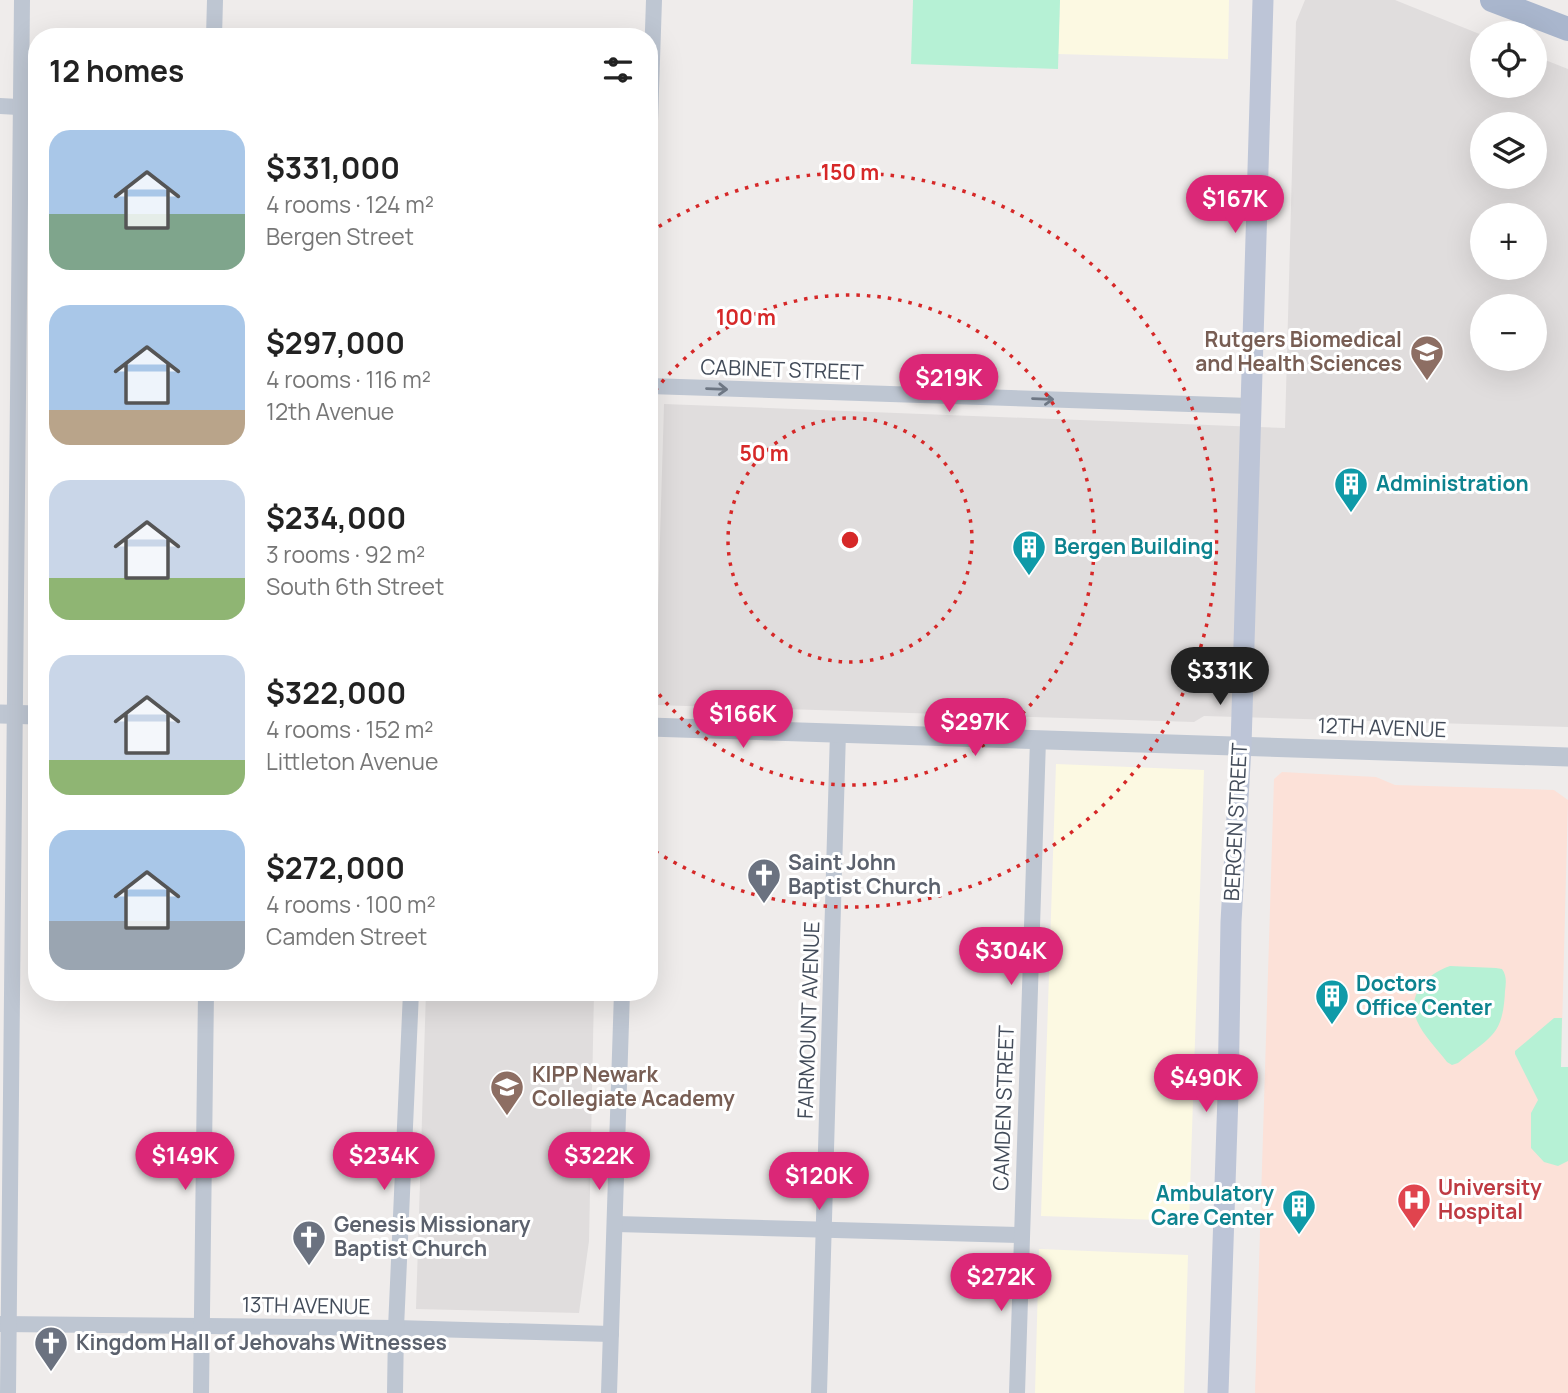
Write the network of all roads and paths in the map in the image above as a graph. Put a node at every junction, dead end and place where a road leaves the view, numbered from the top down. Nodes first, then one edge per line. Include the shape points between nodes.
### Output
1 (22, 0) edge
2 (215, 0) edge
3 (654, 0) edge
4 (1279, 0) edge
5 (1492, 0) edge
6 (1263, 7) edge
7 (214, 28) edge
8 (653, 28) edge
9 (1568, 29) edge
10 (28, 92) edge
11 (0, 106) edge
12 (28, 107) edge
13 (28, 135) edge
14 (658, 386) edge
15 (1250, 406) junction
16 (7, 715) edge
17 (28, 715) edge
18 (658, 727) edge
19 (838, 732) junction
20 (1038, 740) junction
21 (1241, 746) junction
22 (1568, 757) edge
23 (206, 1001) edge
24 (411, 1001) edge
25 (622, 1001) edge
26 (616, 1224) junction
27 (824, 1231) junction
28 (1021, 1235) junction
29 (4, 1324) edge
30 (202, 1326) junction
31 (396, 1328) junction
32 (611, 1334) junction
33 (8, 1393) edge
34 (201, 1393) edge
35 (395, 1393) edge
36 (609, 1393) edge
37 (818, 1393) edge
38 (1017, 1393) edge
39 (1218, 1393) edge

1 - 10 street
2 - 7 street
3 - 8 street
4 - 6 main road
5 - 9 main road
6 - 15 main road, BERGEN STREET
11 - 12 street
13 - 16 street
14 -> 15 street, CABINET STREET
15 - 21 main road, BERGEN STREET
16 - 17 street
16 - 29 street
18 - 19 street, 12TH AVENUE
19 - 20 street, 12TH AVENUE
19 - 27 street, FAIRMOUNT AVENUE
20 - 21 street, 12TH AVENUE
20 - 28 street, CAMDEN STREET
21 - 22 street, 12TH AVENUE
21 - 39 main road, BERGEN STREET via 1231,922
23 - 30 street
24 - 31 street
25 - 26 street
26 - 27 street
26 - 32 street
27 - 28 street
27 - 37 street, FAIRMOUNT AVENUE
28 - 38 street, CAMDEN STREET
29 - 30 street, 13TH AVENUE
29 - 33 street
30 - 31 street, 13TH AVENUE
30 - 34 street
31 - 32 street, 13TH AVENUE
31 - 35 street
32 - 36 street

